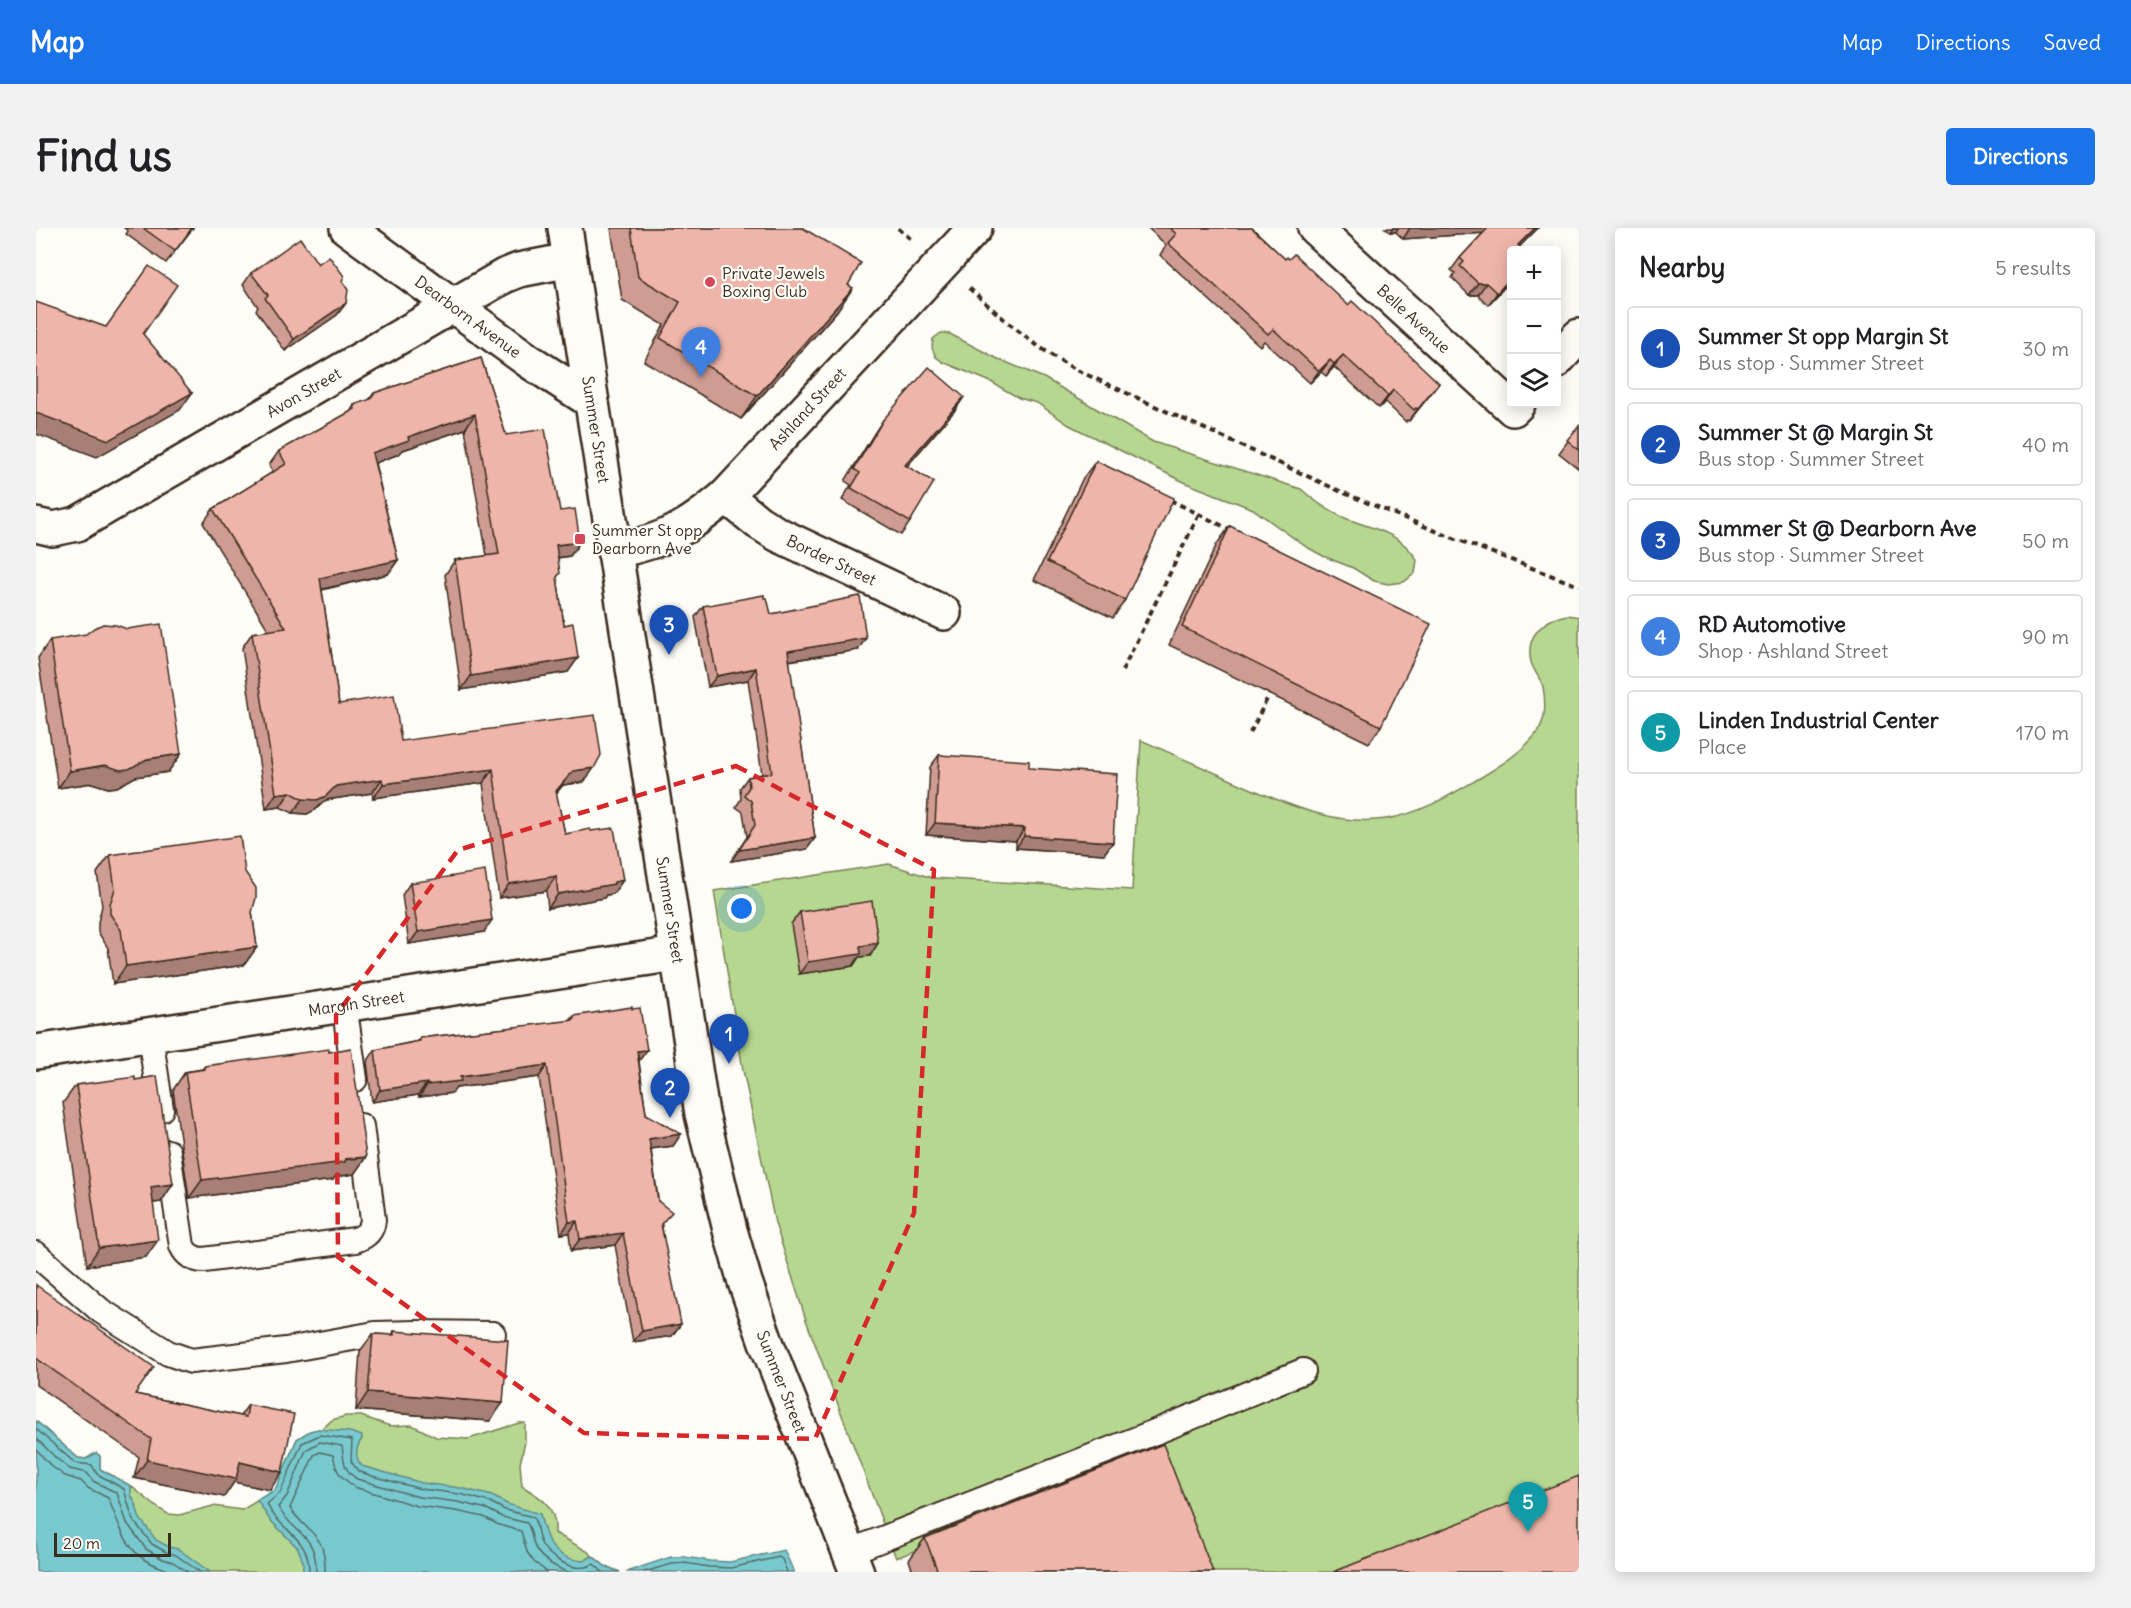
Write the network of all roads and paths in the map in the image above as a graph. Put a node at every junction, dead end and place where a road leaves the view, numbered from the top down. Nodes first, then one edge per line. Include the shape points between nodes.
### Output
1 (347, 228) edge
2 (565, 228) edge
3 (898, 228) edge
4 (975, 228) edge
5 (1315, 228) edge
6 (570, 260) junction
7 (942, 264) junction
8 (453, 306) junction
9 (1579, 336) edge
10 (1561, 356) edge
11 (1507, 399) edge
12 (591, 401) junction
13 (1160, 495) edge
14 (726, 496) junction
15 (1199, 514) junction
16 (38, 526) edge
17 (1242, 535) edge
18 (614, 551) junction
19 (1579, 586) edge
20 (944, 613) dead end
21 (1122, 671) dead end
22 (1276, 681) edge
23 (1250, 733) dead end
24 (676, 954) junction
25 (344, 1004) junction
26 (150, 1035) junction
27 (36, 1052) edge
28 (36, 1254) edge
29 (493, 1334) dead end
30 (1302, 1371) dead end
31 (853, 1562) edge

1 - 8 street, Dearborn Avenue
2 - 6 street, Summer Street
3 - 7 path
4 - 7 street, Ashland Street
5 - 11 street, Belle Avenue
6 - 8 street, Avon Street via 511,272
6 - 12 street, Summer Street
7 - 14 street, Ashland Street
7 - 19 path via 1027,338 1081,372 1344,493
8 - 12 street, Dearborn Avenue
8 - 16 street, Avon Street via 82,521 61,528
9 - 10 street
12 - 18 street, Summer Street
13 - 15 path
14 - 18 street, Ashland Street via 678,531 654,542
14 - 20 street, Border Street via 777,534
15 - 17 path
15 - 21 path
18 - 24 street, Summer Street
22 - 23 path
24 - 25 street, Margin Street
24 - 31 street, Summer Street via 702,1114 739,1262 766,1342
25 - 26 street, Margin Street
25 - 26 lane via 374,1216 369,1232 355,1240 204,1260 186,1253
26 - 27 street, Margin Street
28 - 29 lane via 101,1311 185,1360 203,1361 375,1335
30 - 31 lane

